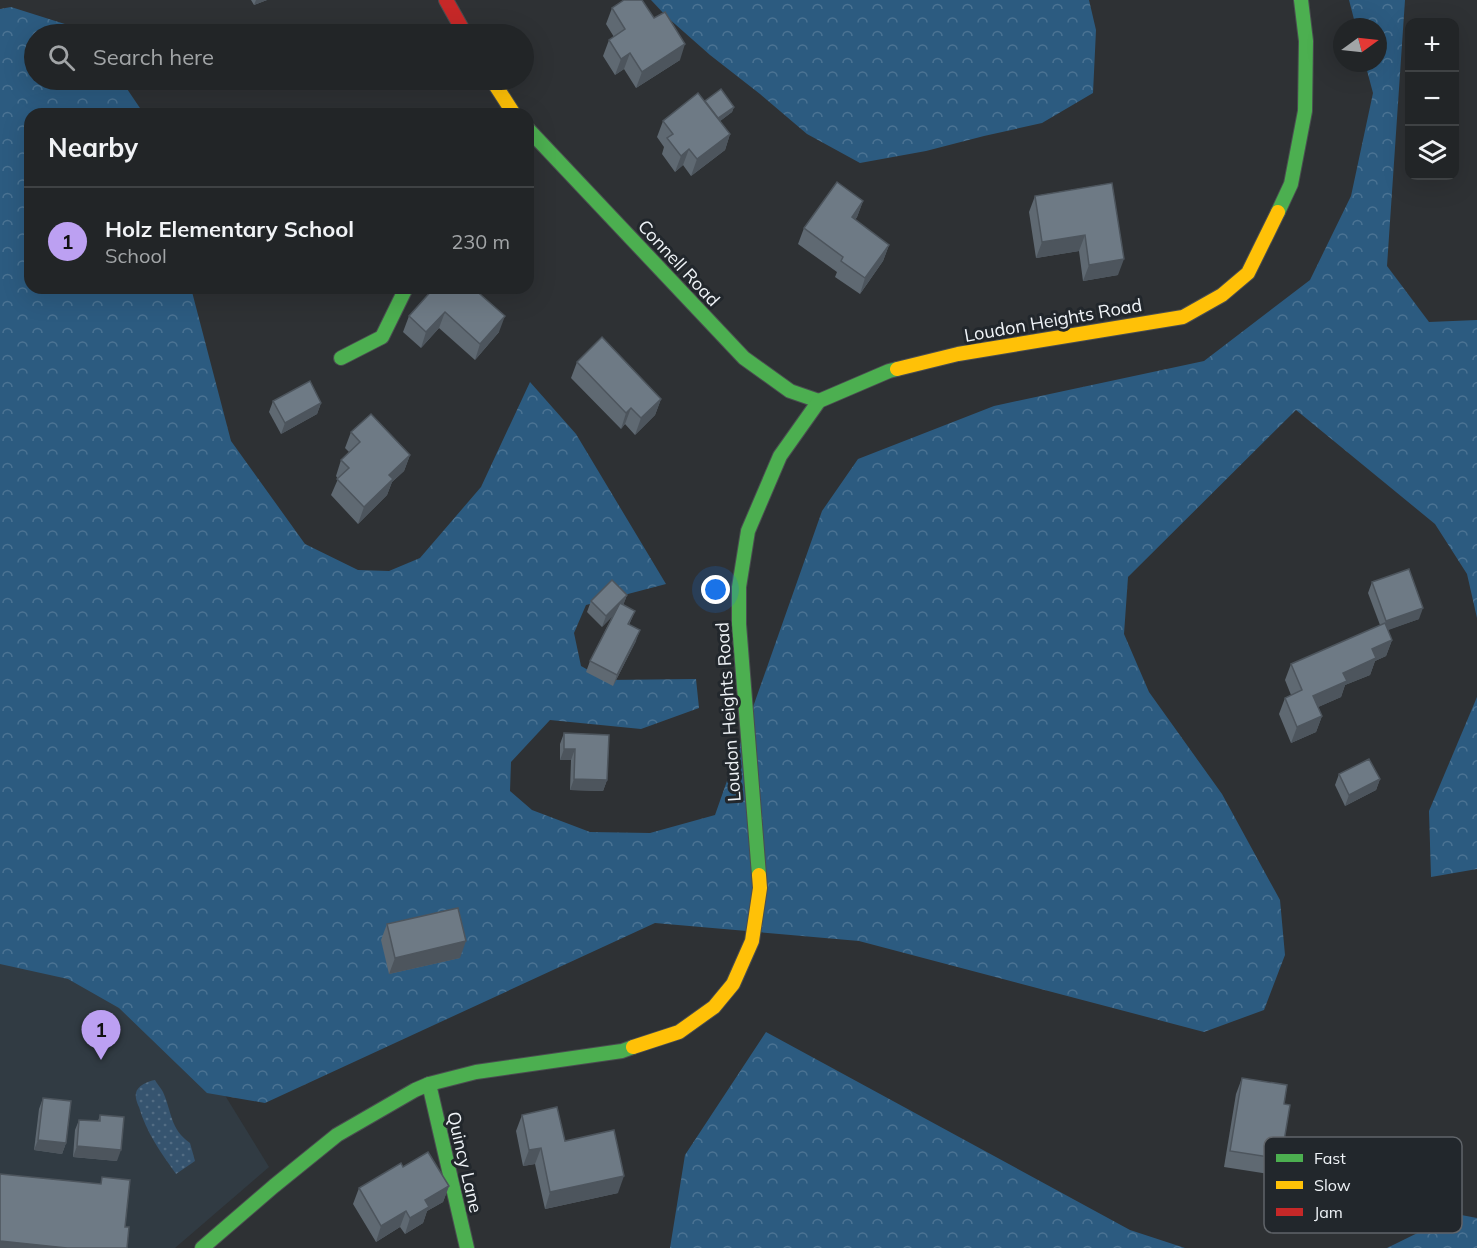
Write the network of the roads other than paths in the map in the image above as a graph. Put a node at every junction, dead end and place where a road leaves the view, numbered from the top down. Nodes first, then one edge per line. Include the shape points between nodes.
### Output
1 (446, 0) edge
2 (1301, 0) edge
3 (459, 24) edge
4 (498, 90) edge
5 (509, 108) edge
6 (534, 135) edge
7 (403, 294) edge
8 (341, 358) dead end
9 (819, 401) junction
10 (429, 1084) junction
11 (202, 1248) edge
12 (467, 1248) edge

1 - 3 street
2 - 9 street, Loudon Heights Road via 1306,41 1305,111 1291,184 1248,273 1222,295 1183,316 958,354 889,371
4 - 5 street
6 - 9 street, Connell Road via 744,358 790,391
7 - 8 street via 382,337
9 - 10 street, Loudon Heights Road via 780,456 752,520 739,587 760,888 752,941 733,984 714,1007 679,1032 622,1051 476,1072
10 - 11 street, Loudon Heights Road via 337,1136
10 - 12 street, Quincy Lane

